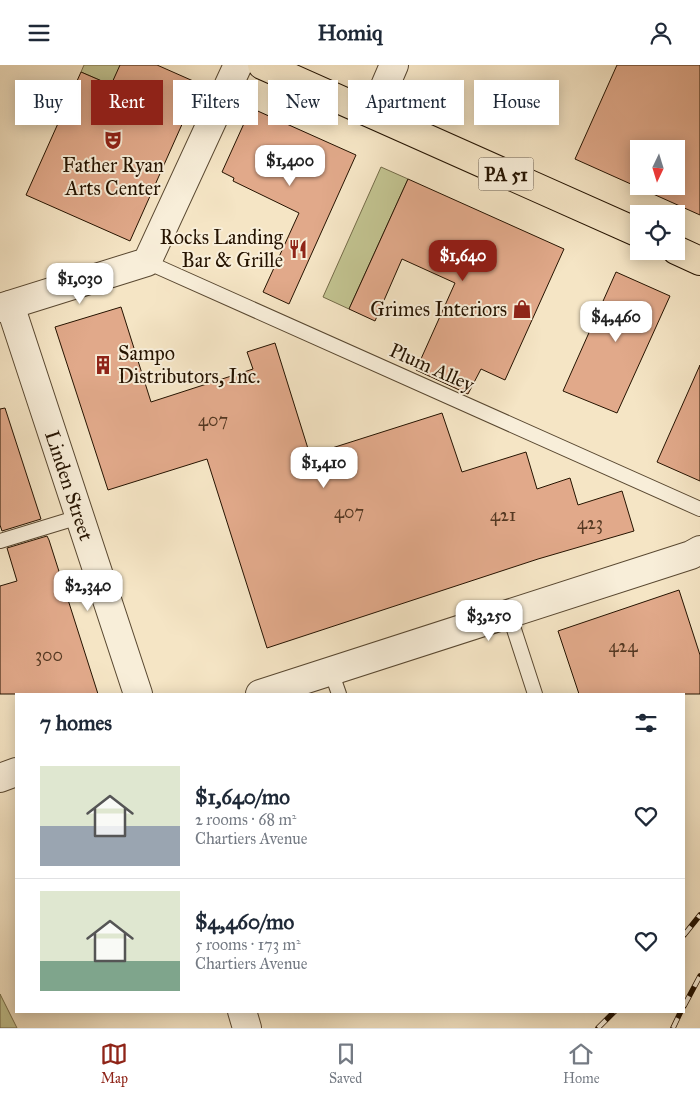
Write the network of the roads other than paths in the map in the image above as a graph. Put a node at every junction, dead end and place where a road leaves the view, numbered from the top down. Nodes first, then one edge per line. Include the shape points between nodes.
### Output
1 (238, 65) edge
2 (262, 65) edge
3 (394, 65) edge
4 (388, 80) edge
5 (348, 103) edge
6 (398, 125) edge
7 (630, 229) edge
8 (685, 254) edge
9 (700, 261) edge
10 (147, 262) junction
11 (5, 307) edge
12 (700, 509) edge
13 (79, 517) junction
14 (0, 541) edge
15 (700, 550) edge
16 (509, 614) junction
17 (335, 682) edge
18 (138, 693) edge
19 (266, 693) edge
20 (535, 693) edge
21 (15, 772) edge
22 (0, 777) edge
23 (243, 1013) edge
24 (247, 1028) edge

1 - 10 street
2 - 5 main road, PA 51
3 - 4 street
6 - 7 main road, PA 51
8 - 9 main road
10 - 11 street
10 - 12 lane, Plum Alley
11 - 13 street, Linden Street
13 - 14 lane
13 - 18 street, Linden Street
15 - 16 street
16 - 17 street
16 - 20 lane
17 - 19 street
21 - 22 street
23 - 24 street

